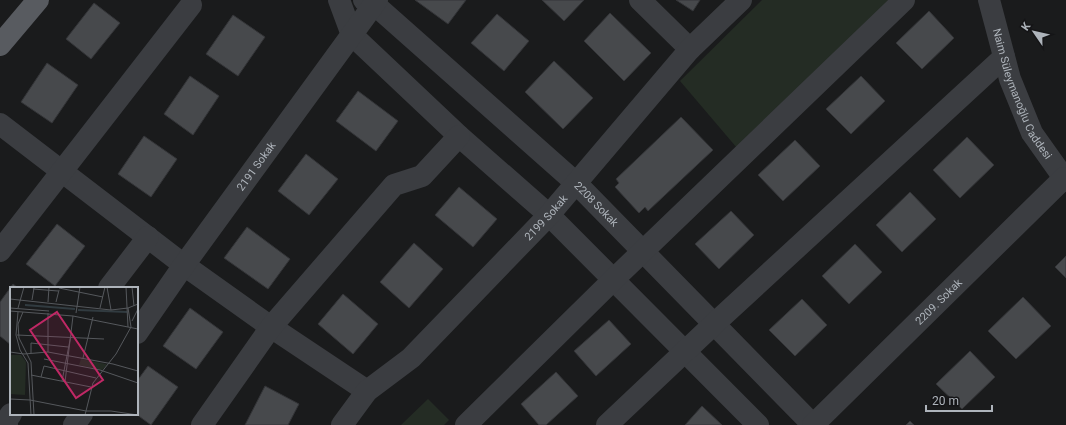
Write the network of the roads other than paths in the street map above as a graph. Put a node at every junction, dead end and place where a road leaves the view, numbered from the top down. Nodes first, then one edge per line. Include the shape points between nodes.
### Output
1 (38, 0) edge
2 (340, 0) edge
3 (640, 0) edge
4 (741, 0) edge
5 (904, 0) edge
6 (990, 0) edge
7 (372, 1) edge
8 (191, 5) dead end
9 (352, 35) junction
10 (0, 45) edge
11 (690, 49) junction
12 (1004, 57) junction
13 (0, 124) edge
14 (459, 136) junction
15 (62, 171) junction
16 (1065, 180) edge
17 (576, 184) junction
18 (549, 215) junction
19 (148, 237) junction
20 (0, 251) edge
21 (644, 251) junction
22 (184, 265) junction
23 (613, 280) junction
24 (110, 287) edge
25 (714, 324) junction
26 (271, 327) junction
27 (138, 332) edge
28 (684, 352) junction
29 (367, 391) junction
30 (10, 415) edge
31 (81, 415) edge
32 (7, 425) edge
33 (74, 425) edge
34 (202, 425) edge
35 (342, 425) edge
36 (466, 425) edge
37 (607, 425) edge
38 (758, 425) edge
39 (813, 425) edge

1 - 10 main road
2 - 9 street
3 - 11 street
4 - 11 street, 2199 Sokak
5 - 21 street
6 - 12 street, Naim Süleymanoğlu Caddesi
7 - 9 street, 2191 Sokak
7 - 17 street, 2208 Sokak
8 - 15 street
9 - 14 street
9 - 22 street, 2191 Sokak
11 - 17 street, 2199 Sokak
12 - 16 street, Naim Süleymanoğlu Caddesi via 1032,133
12 - 25 street
13 - 15 street
14 - 18 street
14 - 26 street via 422,176 394,185
15 - 19 street
15 - 20 street
16 - 39 street, 2209. Sokak
17 - 18 street, 2199 Sokak
17 - 21 street, 2208 Sokak
18 - 23 street
18 - 29 street, 2199 Sokak via 411,358
19 - 22 street
19 - 24 street
21 - 23 street
21 - 25 street, 2208 Sokak
22 - 26 street
22 - 27 street, 2191 Sokak
23 - 28 street
23 - 36 street
25 - 28 street
25 - 39 street, 2208 Sokak
26 - 29 street
26 - 34 street
28 - 37 street
28 - 38 street
29 - 35 street, 2199 Sokak
30 - 32 street via 6,421
31 - 33 street

